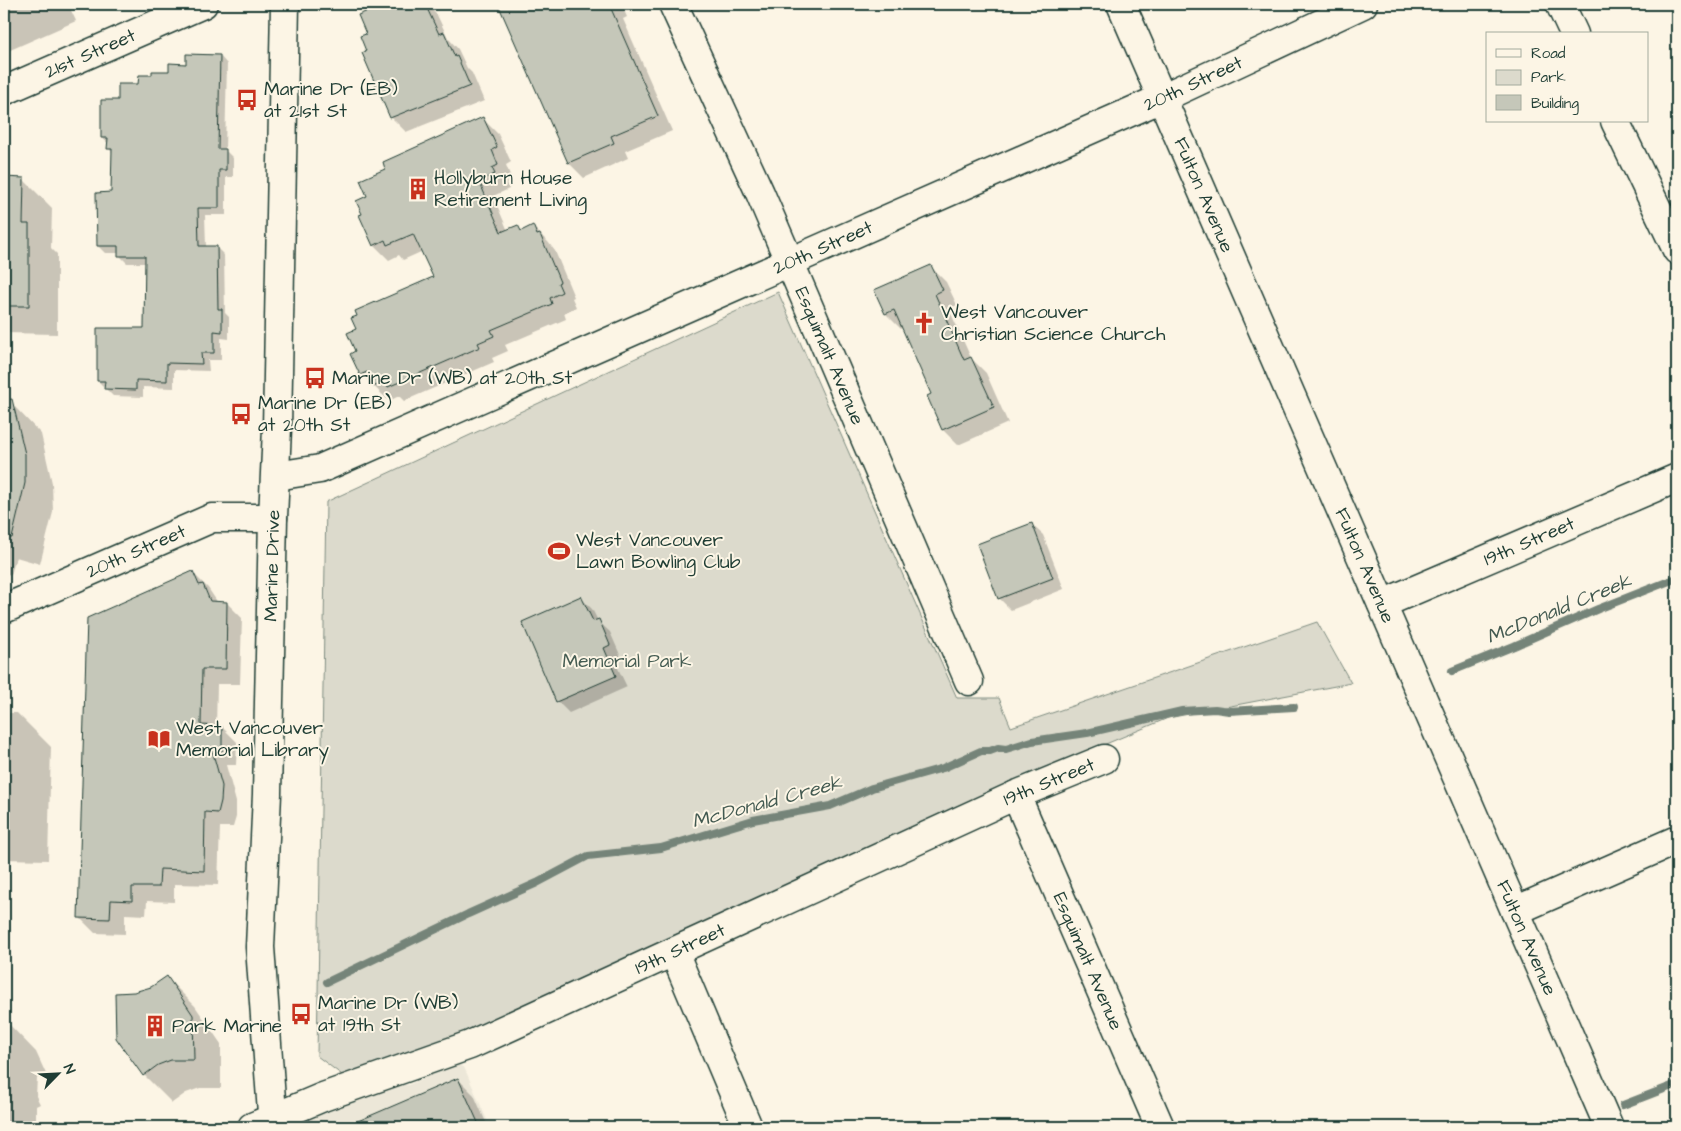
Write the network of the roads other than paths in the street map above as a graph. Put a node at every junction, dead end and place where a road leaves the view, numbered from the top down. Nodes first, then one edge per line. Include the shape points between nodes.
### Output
1 (203, 4) edge
2 (286, 4) edge
3 (673, 4) edge
4 (1121, 4) edge
5 (1363, 4) edge
6 (1560, 4) edge
7 (1573, 32) edge
8 (4, 91) edge
9 (1162, 98) junction
10 (1614, 122) edge
11 (1677, 250) edge
12 (789, 261) junction
13 (276, 476) junction
14 (1677, 478) edge
15 (273, 518) junction
16 (1382, 604) junction
17 (4, 609) edge
18 (969, 681) dead end
19 (1104, 759) dead end
20 (1016, 796) junction
21 (1677, 840) edge
22 (1515, 911) junction
23 (674, 952) junction
24 (266, 1124) edge
25 (748, 1127) edge
26 (1160, 1127) edge
27 (1609, 1127) edge

1 - 8 street, 21st Street
2 - 13 street, Marine Drive
3 - 12 street, Esquimalt Avenue
4 - 9 street, Fulton Avenue
5 - 9 street, 20th Street
6 - 7 street
9 - 12 street, 20th Street
9 - 16 street, Fulton Avenue
10 - 11 street
12 - 13 street, 20th Street via 320,469
12 - 18 street, Esquimalt Avenue
13 - 15 street, Marine Drive
14 - 16 street, 19th Street
15 - 17 street, 20th Street via 212,518
15 - 24 street, Marine Drive via 260,947
16 - 22 street, Fulton Avenue
19 - 20 street, 19th Street
20 - 23 street, 19th Street
20 - 26 street, Esquimalt Avenue
21 - 22 street
22 - 27 street, Fulton Avenue
23 - 24 street, 19th Street via 470,1045 323,1097
23 - 25 street

